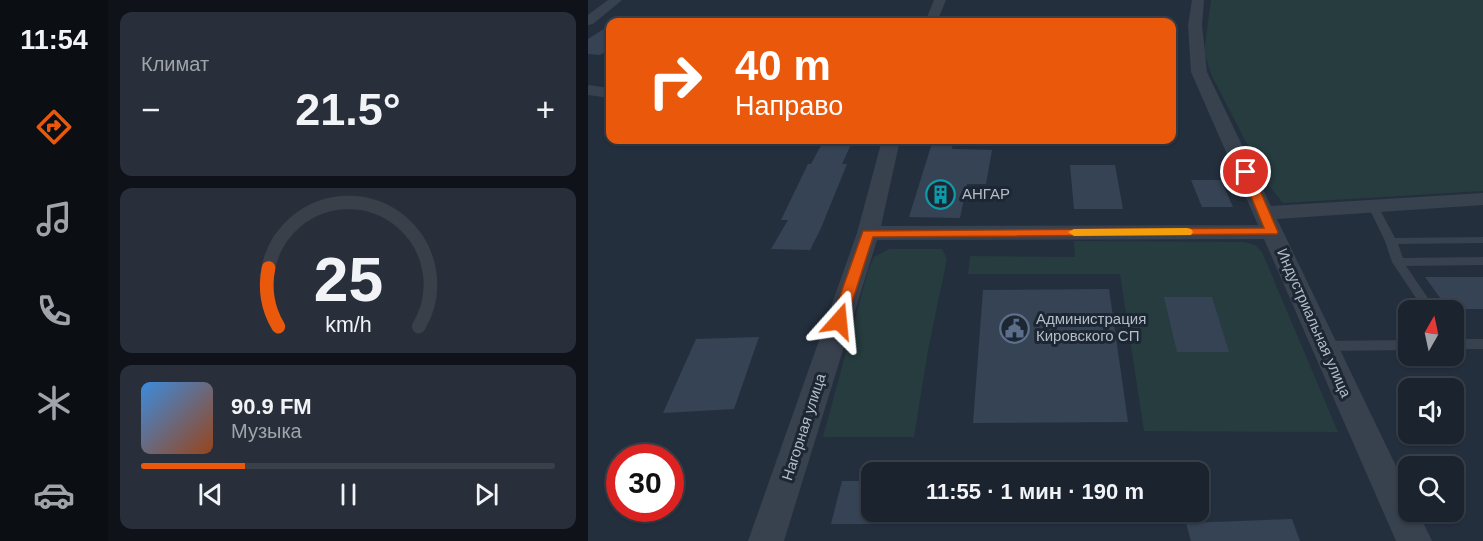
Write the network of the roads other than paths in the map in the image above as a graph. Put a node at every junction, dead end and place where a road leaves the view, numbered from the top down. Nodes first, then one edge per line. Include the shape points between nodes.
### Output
1 (616, 0) edge
2 (940, 0) edge
3 (1198, 0) edge
4 (933, 18) edge
5 (588, 21) edge
6 (588, 90) edge
7 (606, 92) edge
8 (890, 144) edge
9 (1483, 199) edge
10 (1374, 208) junction
11 (1269, 222) junction
12 (868, 233) junction
13 (1483, 240) edge
14 (1391, 241) junction
15 (1483, 261) edge
16 (1398, 262) junction
17 (1423, 300) edge
18 (1464, 344) edge
19 (1483, 344) edge
20 (1398, 345) edge
21 (1324, 346) junction
22 (766, 541) edge
23 (1414, 541) edge

1 - 5 street
2 - 4 street
3 - 11 street, Индустриальная улица via 1195,26 1199,72
6 - 7 street
8 - 12 street, Нагорная улица
9 - 10 street
10 - 11 street
10 - 14 lane
11 - 12 street
11 - 21 street, Индустриальная улица
12 - 22 street, Нагорная улица
13 - 14 lane
14 - 16 lane
15 - 16 lane
16 - 17 lane
18 - 19 lane
20 - 21 lane
21 - 23 street, Индустриальная улица

